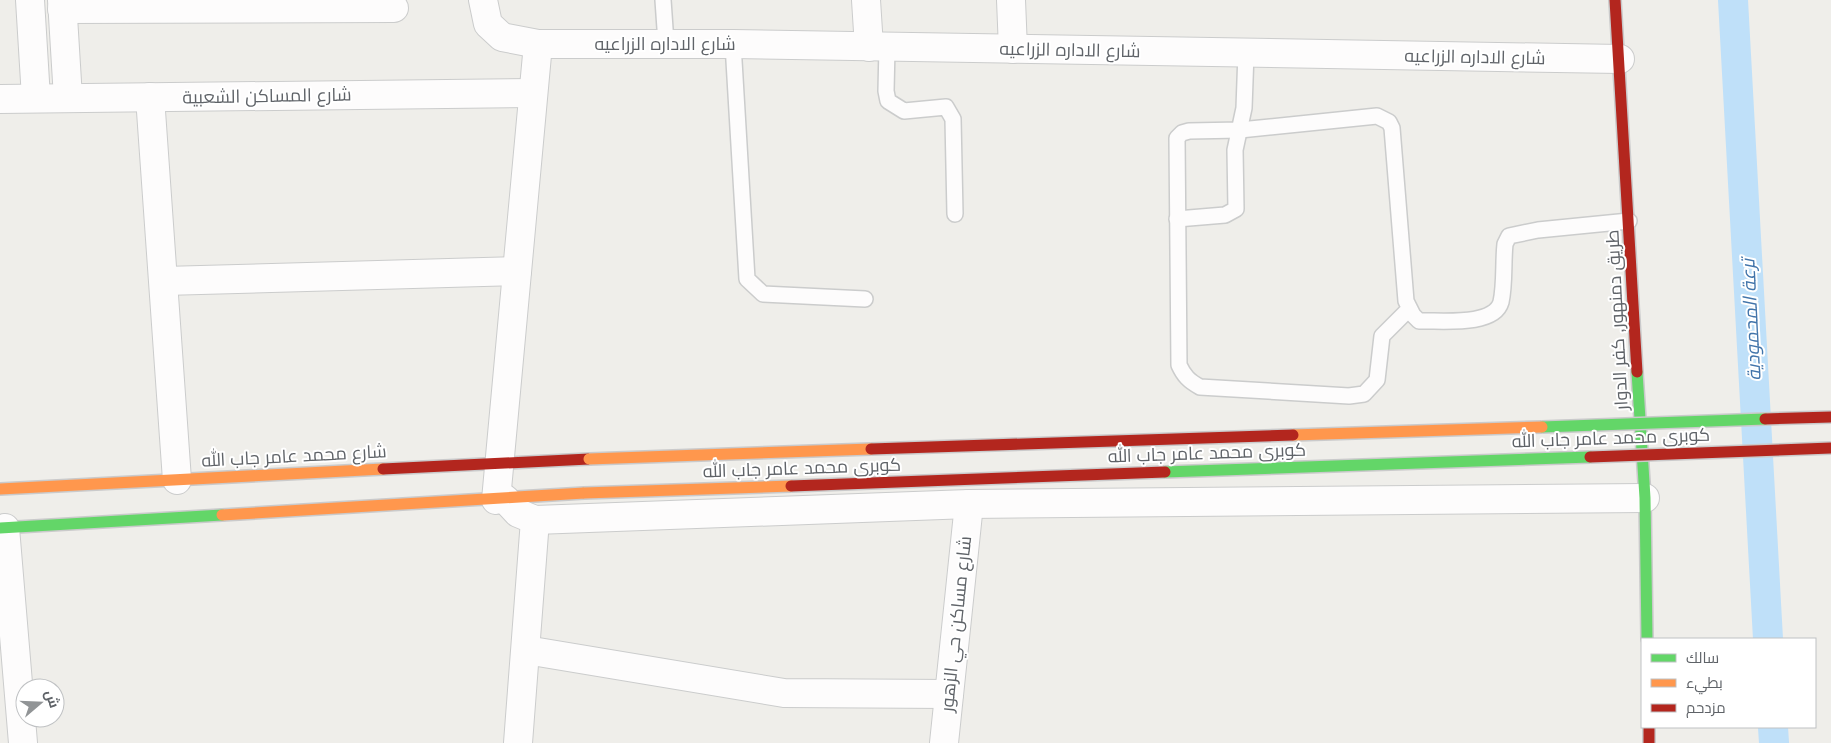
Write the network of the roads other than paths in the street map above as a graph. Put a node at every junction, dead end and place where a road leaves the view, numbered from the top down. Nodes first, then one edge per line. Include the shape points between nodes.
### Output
1 (30, 0) edge
2 (483, 0) edge
3 (663, 0) edge
4 (866, 0) edge
5 (1010, 0) edge
6 (1615, 0) edge
7 (62, 4) edge
8 (394, 8) dead end
9 (529, 42) junction
10 (666, 43) junction
11 (733, 44) junction
12 (878, 47) junction
13 (1014, 49) junction
14 (1246, 53) junction
15 (1620, 59) junction
16 (533, 93) junction
17 (150, 97) junction
18 (0, 98) edge
19 (36, 98) junction
20 (68, 98) junction
21 (1240, 130) junction
22 (954, 214) dead end
23 (1177, 219) junction
24 (1629, 221) junction
25 (517, 272) junction
26 (164, 281) junction
27 (865, 299) dead end
28 (1409, 309) junction
29 (1831, 418) edge
30 (1831, 448) edge
31 (590, 459) joint
32 (500, 463) junction
33 (177, 480) junction
34 (0, 489) edge
35 (1645, 498) junction
36 (500, 500) junction
37 (969, 504) junction
38 (535, 520) junction
39 (2, 528) edge
40 (1647, 638) edge
41 (526, 650) junction
42 (949, 694) junction
43 (1649, 728) edge
44 (24, 743) edge
45 (518, 743) edge
46 (944, 743) edge
47 (1649, 743) edge

1 - 19 street
2 - 9 street via 488,24 502,37
3 - 10 lane
4 - 12 street
5 - 13 street
6 - 15 street, طريق دمنهور, كفر الدوار
7 - 8 street
7 - 20 street
9 - 10 street, شارع الاداره الزراعيه
9 - 16 street
10 - 11 street, شارع الاداره الزراعيه
11 - 12 street, شارع الاداره الزراعيه
11 - 27 lane via 747,279 763,294
12 - 13 street, شارع الاداره الزراعيه
12 - 22 lane via 888,101 904,111 946,107 951,112
13 - 14 street, شارع الاداره الزراعيه
14 - 15 street, شارع الاداره الزراعيه
14 - 21 lane
15 - 24 street, طريق دمنهور, كفر الدوار
16 - 17 street, شارع المساكن الشعبية
16 - 25 street
17 - 20 street, شارع المساكن الشعبية
17 - 26 street
18 - 19 street, شارع المساكن الشعبية
19 - 20 street, شارع المساكن الشعبية
21 - 23 lane via 1235,162 1236,209 1225,215
21 - 23 lane via 1189,131 1177,138
21 - 28 lane via 1376,116 1389,122
23 - 28 lane via 1179,365 1184,376 1200,387 1349,396 1364,394 1377,380 1382,336
24 - 28 lane via 1509,236 1503,255 1500,303 1495,311 1480,319 1419,321
24 - 35 street, طريق دمنهور, كفر الدوار
25 - 26 street
25 - 32 street
26 - 33 street
29 - 31 street, كوبرى محمد عامر جاب الله, bridge
30 - 36 street, كوبرى محمد عامر جاب الله, bridge via 584,493
31 - 32 street, شارع محمد عامر جاب الله
32 - 33 street, شارع محمد عامر جاب الله
32 - 36 street
33 - 34 street, شارع محمد عامر جاب الله
35 - 37 street
35 - 40 street, طريق دمنهور, كفر الدوار
36 - 38 street
36 - 39 street
37 - 38 street
37 - 42 street, شارع مساكن حي الزهور
38 - 41 street
39 - 44 street
41 - 42 street via 784,693
41 - 45 street
42 - 46 street, شارع مساكن حي الزهور
43 - 47 street

